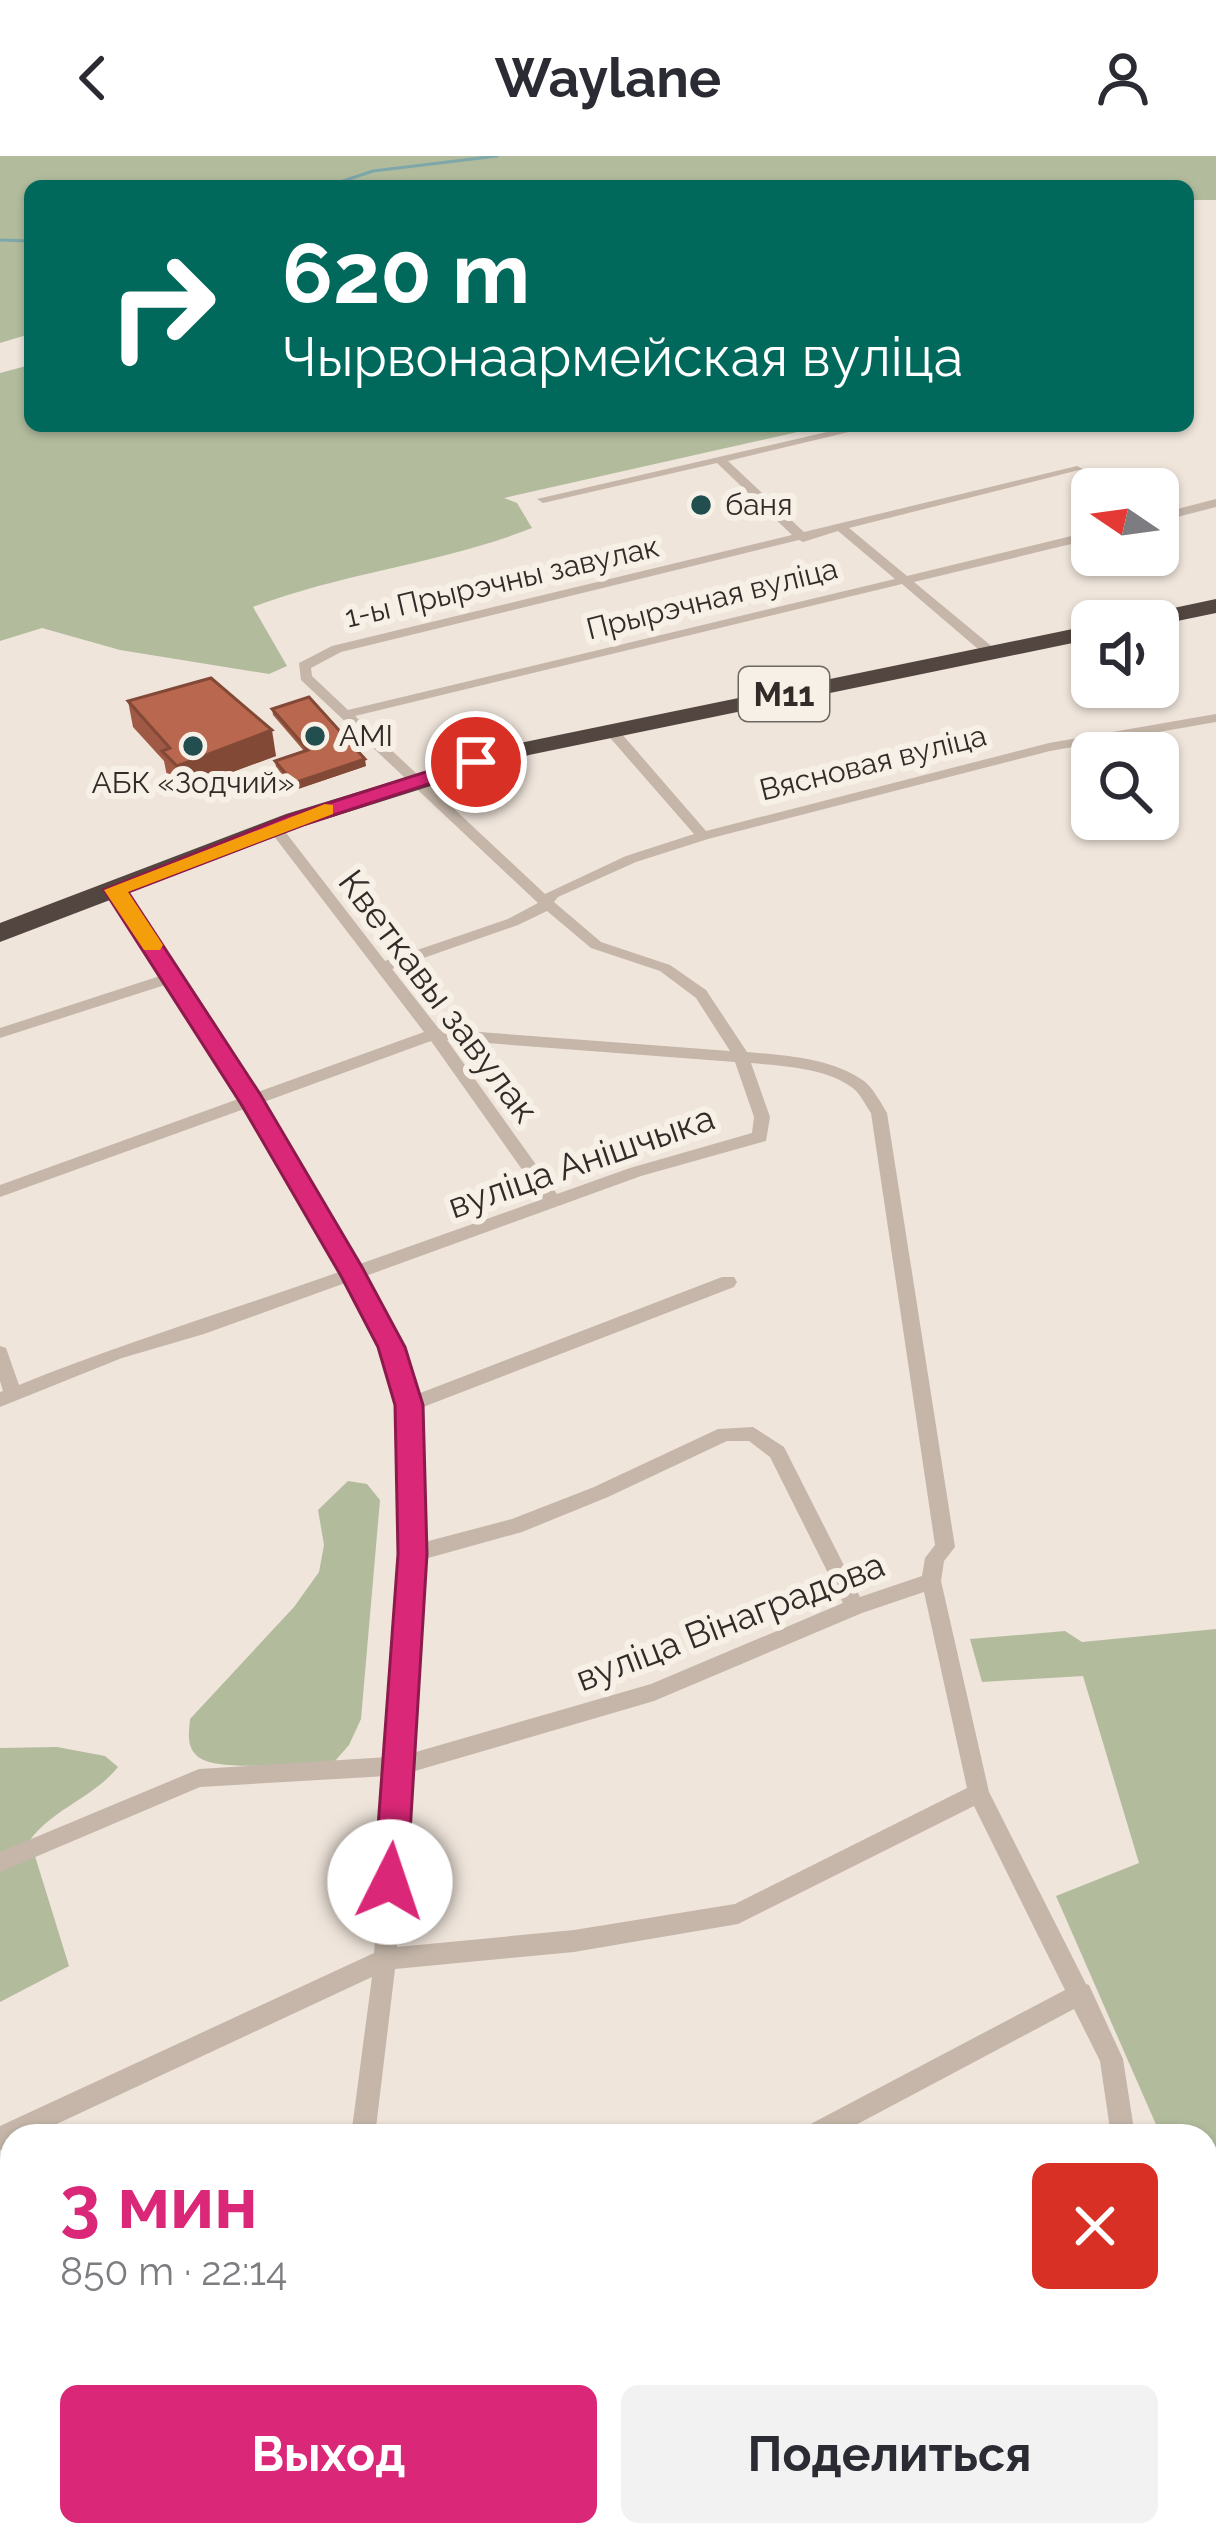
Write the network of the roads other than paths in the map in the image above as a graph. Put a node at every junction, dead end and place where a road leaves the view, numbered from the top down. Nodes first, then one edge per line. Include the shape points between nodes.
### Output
1 (842, 432) edge
2 (720, 460) junction
3 (1071, 471) edge
4 (543, 499) dead end
5 (1216, 503) edge
6 (1179, 513) edge
7 (842, 528) junction
8 (803, 538) junction
9 (1071, 540) edge
10 (906, 580) junction
11 (1214, 609) edge
12 (1179, 615) edge
13 (1071, 636) edge
14 (990, 652) junction
15 (306, 677) joint
16 (344, 716) junction
17 (1216, 718) edge
18 (610, 729) junction
19 (415, 779) junction
20 (275, 828) junction
21 (704, 836) junction
22 (115, 890) junction
23 (549, 898) junction
24 (0, 934) edge
25 (382, 967) junction
26 (173, 977) junction
27 (0, 1033) edge
28 (434, 1034) junction
29 (740, 1054) junction
30 (251, 1100) junction
31 (0, 1191) edge
32 (554, 1202) junction
33 (353, 1274) junction
34 (728, 1282) dead end
35 (0, 1353) edge
36 (7, 1398) edge
37 (409, 1405) junction
38 (412, 1554) junction
39 (931, 1581) junction
40 (855, 1607) junction
41 (399, 1766) junction
42 (979, 1793) junction
43 (0, 1862) edge
44 (385, 1959) junction
45 (1081, 1993) junction
46 (30, 2124) edge
47 (364, 2124) edge
48 (834, 2124) edge
49 (1121, 2124) edge

1 - 2 street
2 - 4 street
2 - 8 street
3 - 7 street, 1-ы Прырэчны завулак
5 - 6 street
7 - 8 street, 1-ы Прырэчны завулак
7 - 10 street
8 - 15 street, 1-ы Прырэчны завулак via 337,649 304,666
9 - 10 street, Прырэчная вуліца
10 - 14 street
10 - 16 street, Прырэчная вуліца
11 - 12 highway
13 - 14 highway, М11
14 - 18 highway, М11
15 - 16 street, вуліца Анішчыка
16 - 19 street, вуліца Анішчыка
17 - 21 street, Вясновая вуліца via 1049,747
18 - 19 highway, М11
18 - 21 street
19 - 20 highway, М11
19 - 23 street, вуліца Анішчыка
20 - 22 highway, М11
20 - 25 street, Кветкавы завулак
21 - 23 street, Вясновая вуліца
22 - 24 highway, М11
22 - 26 street
23 - 25 street, Вясновая вуліца via 513,922
23 - 29 street, вуліца Анішчыка via 596,945 665,968 700,994
25 - 28 street, Кветкавы завулак
26 - 27 street
26 - 30 street
28 - 29 street
28 - 30 street
28 - 32 street, Кветкавы завулак
29 - 32 street, вуліца Анішчыка via 762,1118 760,1137
29 - 39 street via 832,1072 861,1086 879,1113 945,1547
30 - 31 street
30 - 33 street
32 - 33 street, вуліца Анішчыка
33 - 36 street, вуліца Анішчыка
33 - 37 street via 391,1347
34 - 37 street
35 - 36 street
37 - 38 street
38 - 40 street via 515,1526 725,1434 753,1434 777,1453
38 - 41 street
39 - 40 street, вуліца Вінаградова
39 - 42 street
40 - 41 street, вуліца Вінаградова via 654,1692
41 - 43 street, вуліца Вінаградова via 199,1778
41 - 44 street
42 - 44 street via 739,1914
42 - 45 street
44 - 46 street
44 - 47 street
45 - 48 street
45 - 49 street via 1111,2059

